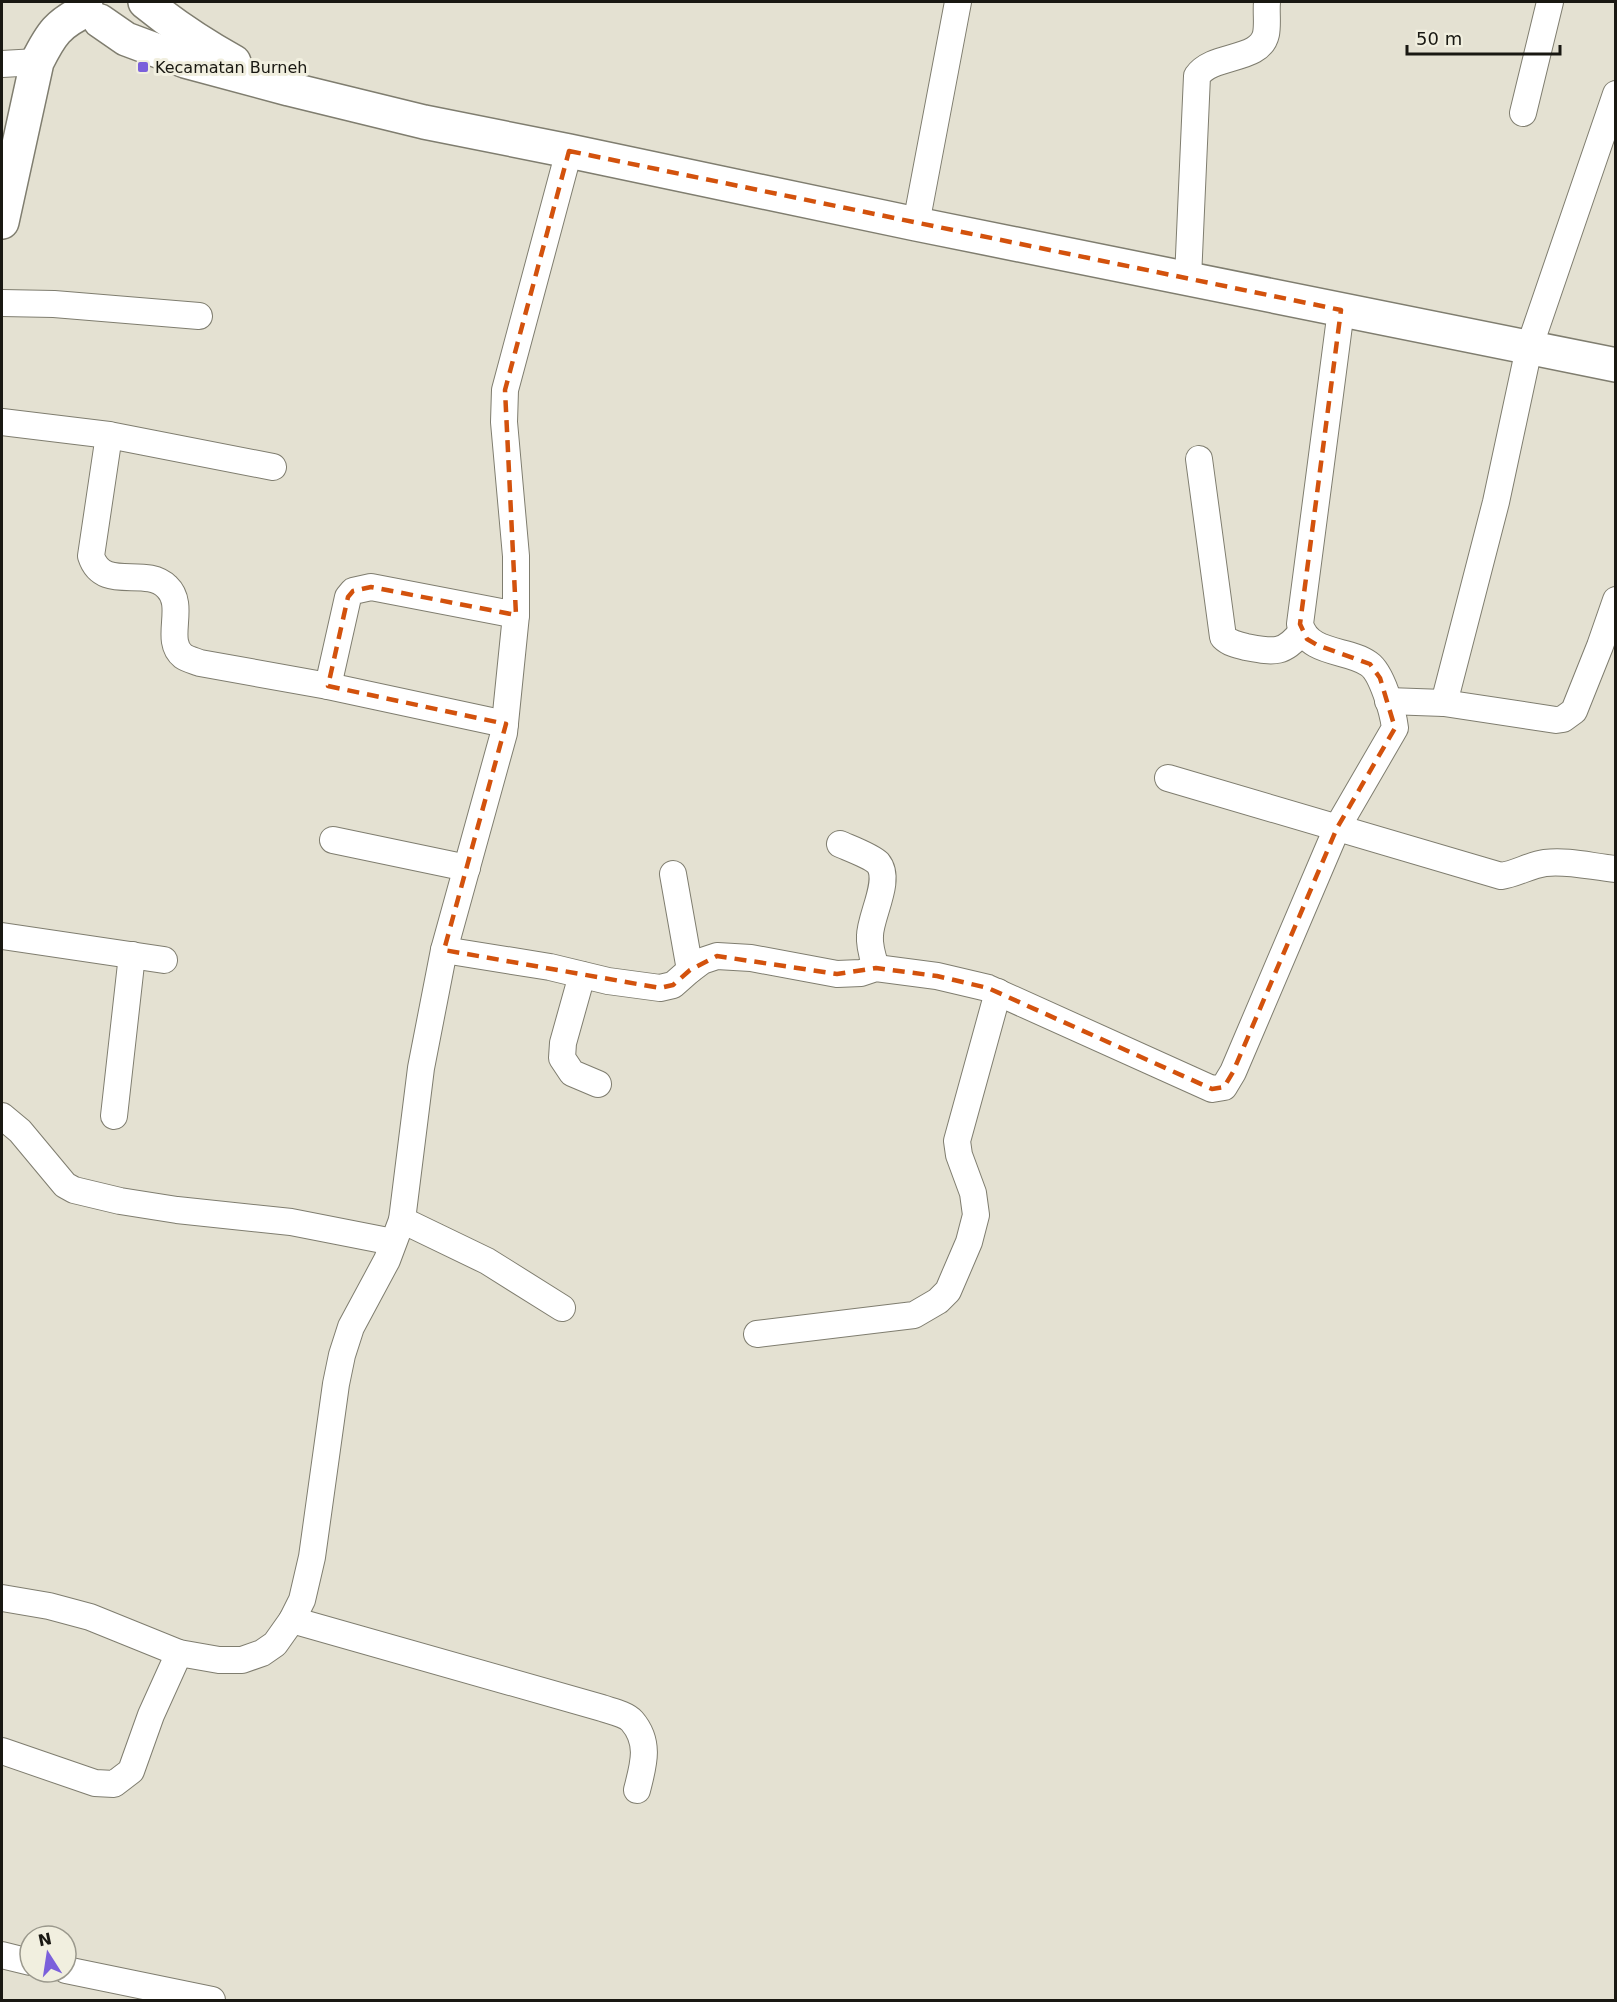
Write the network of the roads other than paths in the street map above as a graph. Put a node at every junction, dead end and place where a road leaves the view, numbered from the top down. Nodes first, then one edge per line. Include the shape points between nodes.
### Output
1 (137, 2) edge
2 (145, 2) edge
3 (958, 2) edge
4 (1267, 2) edge
5 (1550, 2) edge
6 (90, 11) edge
7 (37, 62) junction
8 (2, 64) edge
9 (289, 89) junction
10 (1616, 94) edge
11 (1523, 113) dead end
12 (569, 151) junction
13 (2, 222) edge
14 (916, 224) junction
15 (1188, 278) junction
16 (2, 303) edge
17 (1341, 310) junction
18 (199, 316) dead end
19 (1528, 348) junction
20 (1616, 365) edge
21 (2, 422) edge
22 (109, 435) junction
23 (1198, 459) dead end
24 (273, 467) dead end
25 (1616, 600) edge
26 (516, 615) junction
27 (1302, 631) junction
28 (328, 686) junction
29 (1388, 701) junction
30 (1444, 703) junction
31 (505, 724) junction
32 (1168, 778) dead end
33 (1337, 828) junction
34 (333, 840) dead end
35 (840, 844) dead end
36 (467, 868) junction
37 (1616, 869) edge
38 (673, 874) dead end
39 (2, 936) edge
40 (444, 950) junction
41 (132, 955) junction
42 (164, 960) dead end
43 (876, 968) junction
44 (690, 970) junction
45 (582, 975) junction
46 (998, 992) junction
47 (598, 1084) dead end
48 (2, 1116) edge
49 (114, 1116) dead end
50 (398, 1231) junction
51 (562, 1308) dead end
52 (757, 1334) dead end
53 (2, 1598) edge
54 (292, 1620) junction
55 (179, 1653) junction
56 (2, 1751) edge
57 (637, 1790) dead end
58 (2, 1956) edge
59 (18, 1959) edge
60 (78, 1973) edge
61 (212, 2001) edge

1 - 6 main road via 125,18 109,22
2 - 9 main road via 202,44
3 - 14 street
4 - 15 street via 1266,35 1260,46 1222,59 1197,76
5 - 11 street
6 - 7 main road via 60,25
6 - 9 main road via 126,39 156,51
7 - 8 street
7 - 13 main road
9 - 12 main road via 424,122
10 - 19 street
12 - 14 main road
12 - 26 street via 505,390
14 - 15 main road
15 - 17 main road
16 - 18 street
17 - 19 main road
17 - 27 street via 1300,617
19 - 20 main road
19 - 30 street via 1496,502
21 - 22 street
22 - 24 street
22 - 28 street via 91,556 95,567 108,576 154,579 167,586 176,600 174,643 183,656 200,663
23 - 27 street via 1224,637 1238,645 1273,652 1292,645
25 - 30 street via 1574,711 1563,719
26 - 28 street via 370,587 353,591 348,597
26 - 31 street
27 - 29 street via 1317,645 1370,664
28 - 31 street
29 - 30 street
29 - 33 street via 1395,728
31 - 36 street
32 - 33 street
33 - 37 street via 1501,876 1544,863
33 - 46 street via 1224,1087 1212,1089
34 - 36 street
35 - 43 street via 877,861 881,870 883,878 869,938
36 - 40 street
38 - 44 street
39 - 41 street
40 - 45 street
40 - 50 street via 421,1068
41 - 42 street
41 - 49 street
43 - 44 street via 861,974 837,974 724,956 702,961
43 - 46 street via 937,976
44 - 45 street via 673,985 660,988
45 - 47 street via 562,1058 572,1073
46 - 52 street via 957,1141 976,1215 948,1291 914,1315
48 - 50 street via 21,1131 65,1185 74,1190 177,1210
50 - 51 street via 487,1261
50 - 54 street via 342,1354 312,1557 302,1600
53 - 55 street via 90,1617
54 - 55 street via 275,1644 242,1660
54 - 57 street via 602,1707 631,1720 646,1757
55 - 56 street via 131,1771 114,1784 94,1783
58 - 59 street
60 - 61 street

